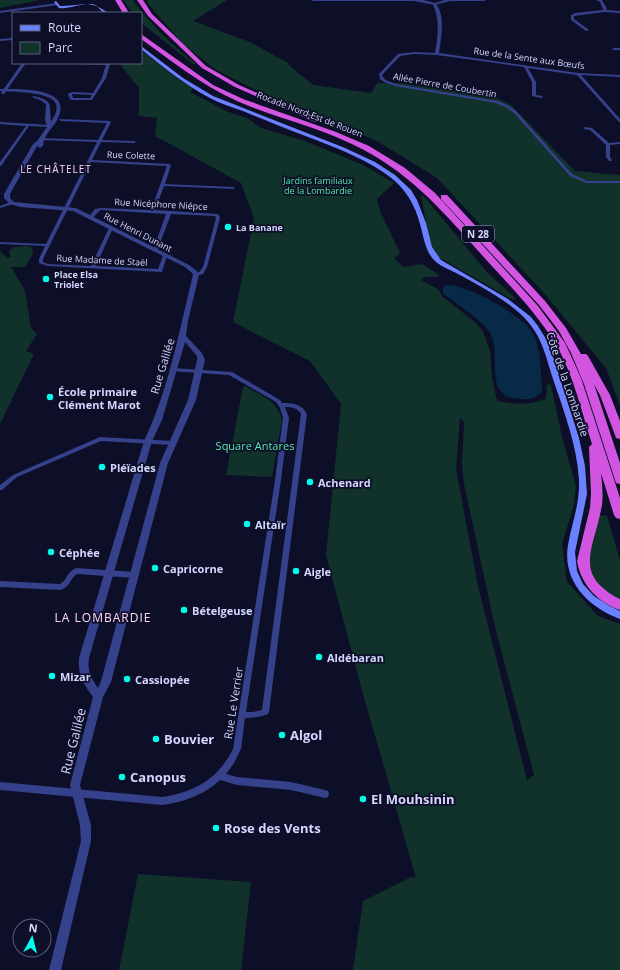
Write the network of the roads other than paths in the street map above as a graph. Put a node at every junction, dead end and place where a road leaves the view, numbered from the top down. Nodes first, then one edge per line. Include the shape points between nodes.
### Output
1 (79, 0) edge
2 (118, 0) edge
3 (140, 0) edge
4 (312, 0) edge
5 (422, 0) edge
6 (484, 0) edge
7 (598, 0) edge
8 (57, 1) edge
9 (415, 1) edge
10 (426, 1) edge
11 (443, 3) edge
12 (604, 10) junction
13 (0, 11) edge
14 (105, 12) edge
15 (125, 12) edge
16 (620, 12) edge
17 (142, 30) edge
18 (587, 30) dead end
19 (142, 37) edge
20 (0, 40) edge
21 (12, 40) edge
22 (142, 48) edge
23 (614, 49) dead end
24 (620, 49) edge
25 (437, 54) junction
26 (395, 57) joint
27 (23, 64) edge
28 (108, 64) edge
29 (526, 66) junction
30 (578, 74) junction
31 (620, 76) edge
32 (2, 92) edge
33 (94, 94) junction
34 (541, 97) dead end
35 (62, 120) dead end
36 (620, 121) edge
37 (0, 123) edge
38 (28, 125) junction
39 (325, 125) junction
40 (49, 126) junction
41 (585, 128) dead end
42 (40, 141) junction
43 (99, 142) junction
44 (134, 142) dead end
45 (620, 143) edge
46 (608, 144) junction
47 (0, 153) edge
48 (7, 153) junction
49 (610, 160) dead end
50 (90, 161) junction
51 (0, 165) edge
52 (620, 182) edge
53 (162, 185) junction
54 (233, 188) dead end
55 (10, 201) junction
56 (0, 207) edge
57 (67, 208) junction
58 (152, 211) junction
59 (169, 212) junction
60 (90, 218) junction
61 (111, 228) junction
62 (0, 243) edge
63 (48, 245) junction
64 (155, 251) junction
65 (165, 256) junction
66 (93, 267) junction
67 (196, 275) junction
68 (563, 330) junction
69 (183, 336) junction
70 (172, 370) junction
71 (199, 371) junction
72 (281, 405) junction
73 (592, 429) junction
74 (620, 435) edge
75 (148, 441) junction
76 (173, 443) junction
77 (620, 480) edge
78 (0, 488) edge
79 (620, 515) edge
80 (109, 573) junction
81 (135, 575) junction
82 (0, 584) edge
83 (620, 606) edge
84 (620, 615) edge
85 (98, 696) junction
86 (243, 714) junction
87 (220, 776) junction
88 (0, 786) edge
89 (76, 793) junction
90 (325, 794) dead end
91 (55, 970) edge

1 - 8 main road
2 - 15 highway
3 - 39 highway via 150,15 204,67 237,86
4 - 9 street
5 - 9 street
6 - 11 street
7 - 12 street
8 - 13 street
8 - 14 main road via 59,7 65,8 81,3 94,3 100,5
9 - 10 street
10 - 11 street
11 - 25 street
12 - 16 street
12 - 18 street via 573,15 572,19
17 - 39 highway, Rocade Nord-Est de Rouen / N 28 via 217,83 241,95
19 - 73 highway, Rocade Nord-Est de Rouen / N 28 via 212,86 241,100 353,142 391,162 423,186 535,308 552,330 572,366
20 - 21 street
22 - 84 main road, Côte de la Lombardie via 181,79 212,97 364,158 388,173 414,199 431,253 439,261 517,308 536,326 553,369 580,454 583,495 571,552 573,572 579,586 590,597
23 - 24 street
25 - 26 street, Rue de la Sente aux Bœufs via 414,53
25 - 29 street, Rue de la Sente aux Bœufs
26 - 52 street, Allée Pierre de Coubertin via 380,74 386,82 497,102 514,112 571,176 586,182
27 - 32 street
28 - 33 street
29 - 30 street, Rue de la Sente aux Bœufs
29 - 34 street via 534,82 534,96
30 - 31 street, Rue de la Sente aux Bœufs
30 - 36 street
32 - 40 street via 46,101 49,106
32 - 40 street via 41,94 56,99 60,108
33 - 33 street via 72,93 70,94 72,99 91,99
35 - 43 street, Rue Madame de Staël via 109,122
37 - 38 street
38 - 40 street
38 - 48 street
39 - 68 highway, Rocade Nord-Est de Rouen / N 28 via 358,138 401,161 439,191 542,303
40 - 42 street
41 - 46 street via 591,129
42 - 43 street
42 - 55 street via 41,144
43 - 44 street
43 - 50 street, Rue Madame de Staël
45 - 46 street
46 - 49 street
47 - 48 street
48 - 51 street
50 - 53 street, Rue Colette via 168,164
50 - 57 street, Rue Madame de Staël
53 - 54 street
53 - 58 street, Rue Colette
55 - 56 street
55 - 57 street, Rue Henri Dunant via 24,206
57 - 60 street, Rue Henri Dunant
57 - 63 street, Rue Madame de Staël
58 - 59 street, Rue Nicéphore Niépce
58 - 60 street, Rue Nicéphore Niépce via 102,209 97,210
59 - 64 street
59 - 67 street, Rue Nicéphore Niépce via 218,216 205,267
60 - 61 street, Rue Henri Dunant
61 - 64 street, Rue Henri Dunant
61 - 66 street
62 - 63 street
63 - 66 street, Rue Madame de Staël via 41,260 43,264
64 - 65 street, Rue Henri Dunant
65 - 66 street, Rue Madame de Staël via 160,271
65 - 67 street, Rue Henri Dunant via 192,268
67 - 69 street
68 - 74 highway via 587,360 605,395
68 - 77 highway, Rocade Nord-Est de Rouen / N 28 via 586,378
69 - 70 street, Rue Galilée
69 - 71 street, Rue Galilée via 201,357
70 - 71 street
70 - 75 street, Rue Galilée via 158,420
71 - 72 street via 230,373 274,398
71 - 76 street, Rue Galilée via 192,400
72 - 86 street, Rue Le Verrier via 286,418 284,438
72 - 86 street via 298,407 304,414 265,712
73 - 79 highway, Rocade Nord-Est de Rouen / N 28
73 - 83 highway via 596,500 595,516 583,561 584,569 594,587
75 - 76 street
75 - 78 street via 97,440 16,476
75 - 80 street, Rue Galilée
76 - 81 street, Rue Galilée via 162,470
80 - 81 street
80 - 82 street via 76,571 61,588
80 - 85 street, Rue Galilée via 82,665 89,684
81 - 85 street, Rue Galilée via 106,682
85 - 89 street, Rue Galilée via 75,786
86 - 87 street, Rue Le Verrier via 237,749
87 - 89 street, Rue Le Verrier via 195,793 174,800
87 - 90 street via 237,781 291,786
88 - 89 street, Rue Le Verrier
89 - 91 street via 86,821 86,841

